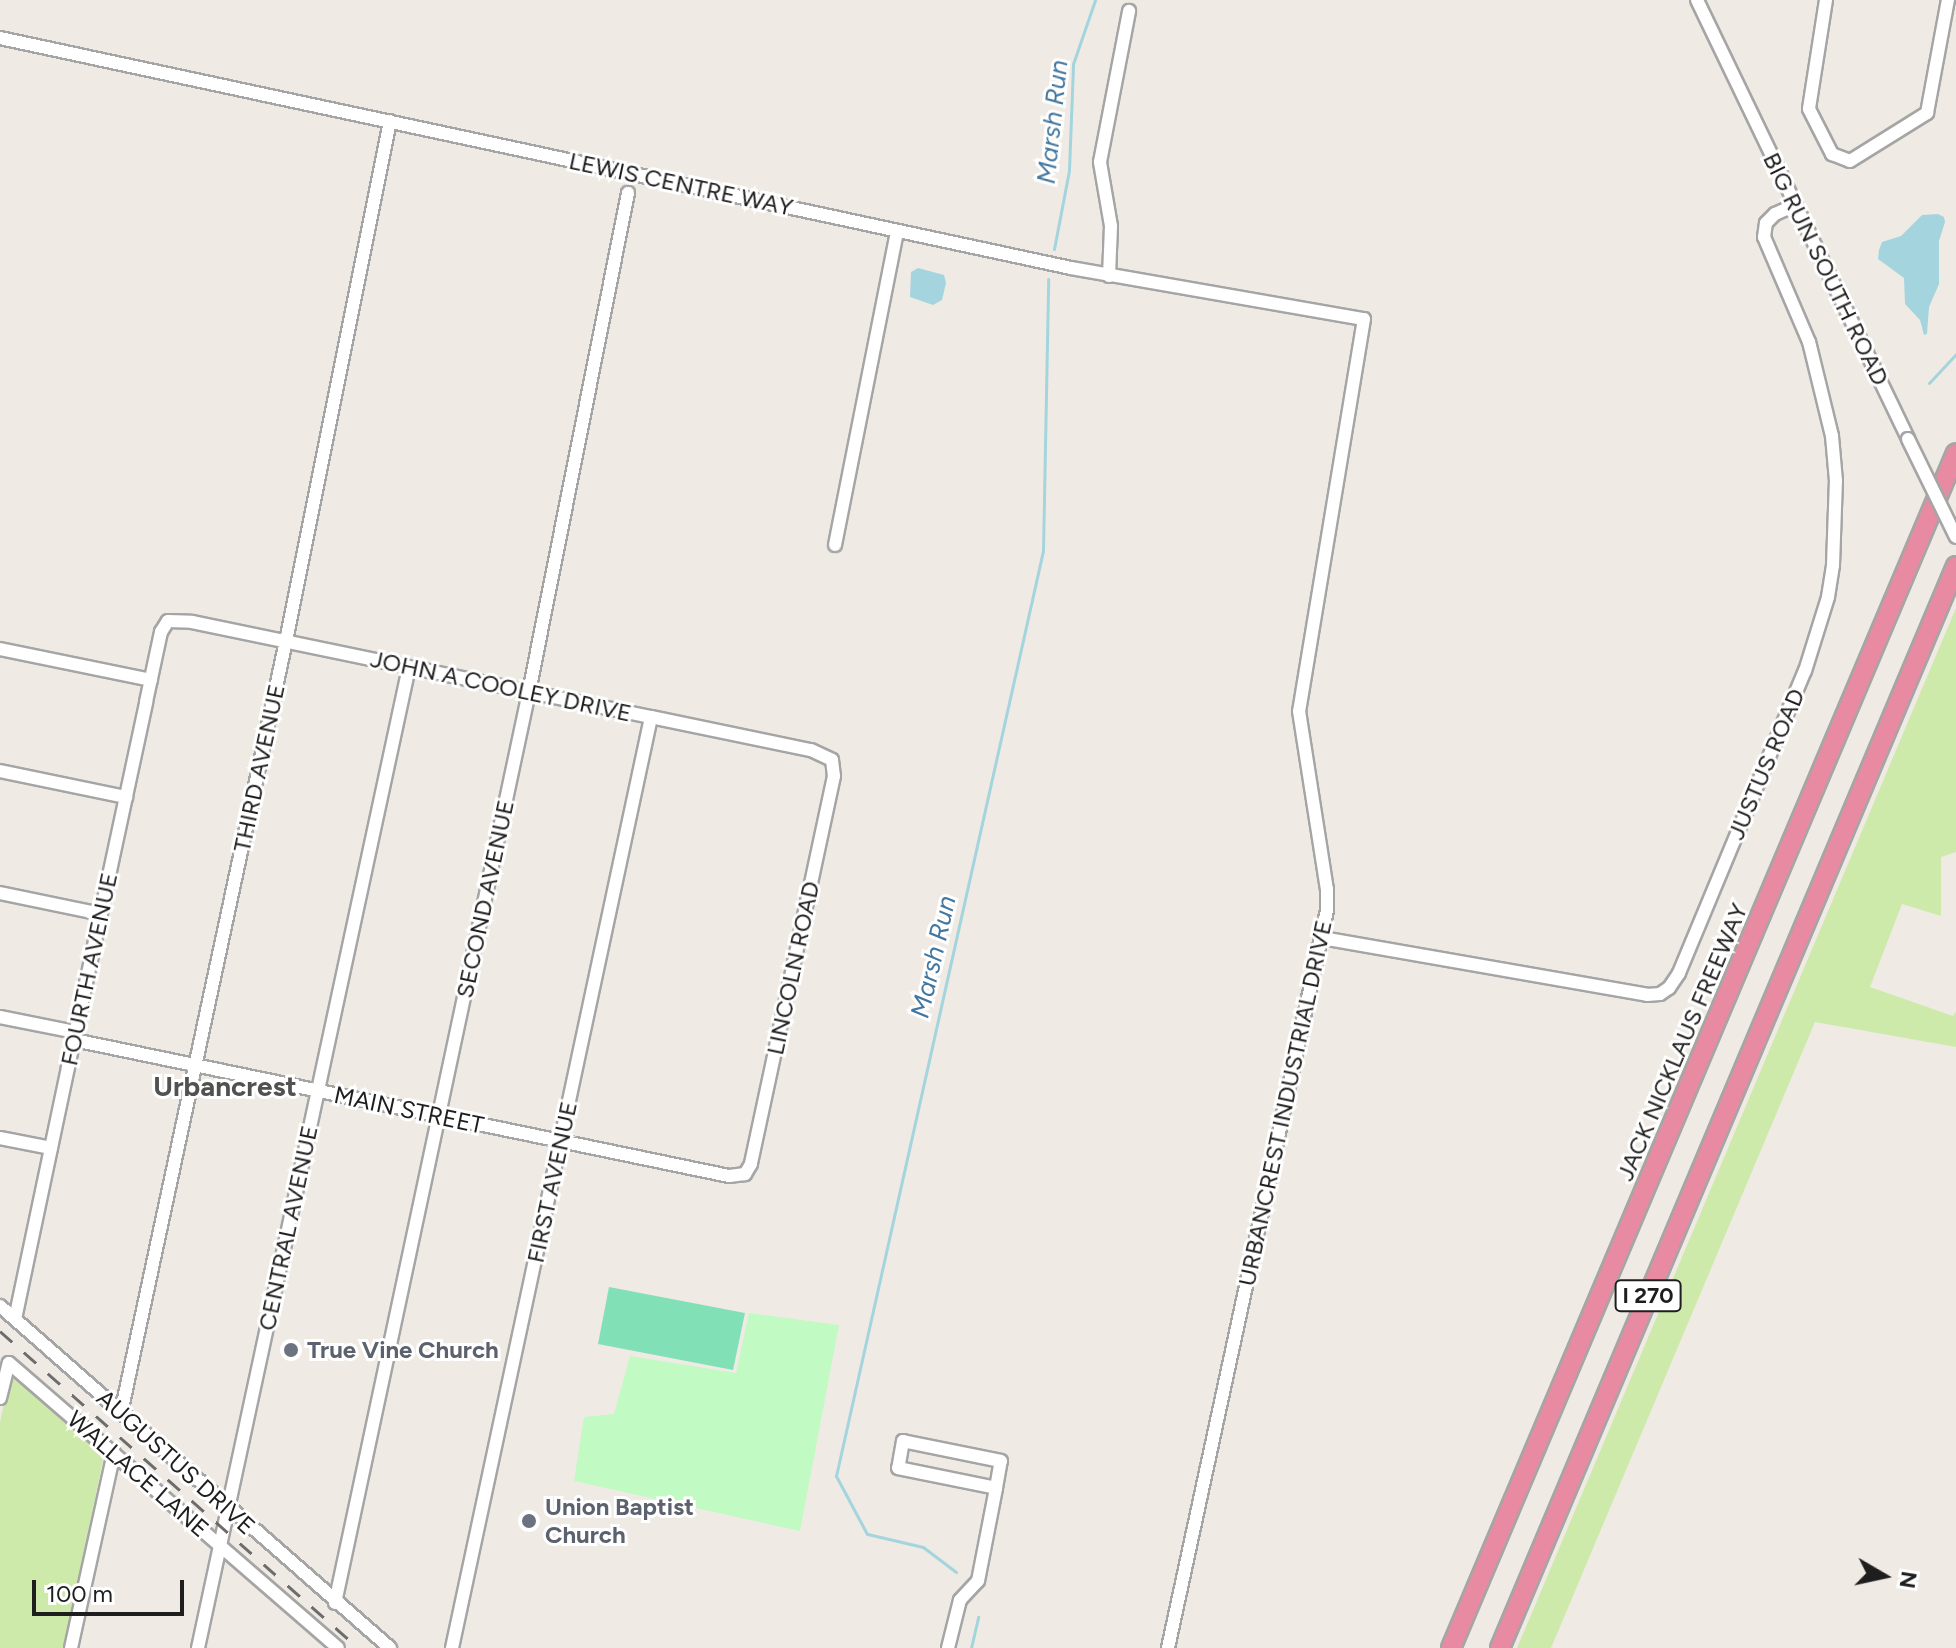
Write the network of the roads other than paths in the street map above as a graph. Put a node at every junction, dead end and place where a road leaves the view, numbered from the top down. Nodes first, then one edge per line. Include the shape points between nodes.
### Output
1 (1697, 0) edge
2 (1826, 0) edge
3 (1948, 0) edge
4 (1129, 11) dead end
5 (0, 38) edge
6 (390, 121) junction
7 (628, 193) dead end
8 (1795, 205) junction
9 (897, 231) junction
10 (1109, 276) junction
11 (1364, 319) joint
12 (1956, 453) edge
13 (1956, 537) edge
14 (835, 545) dead end
15 (1956, 566) edge
16 (168, 621) joint
17 (286, 641) junction
18 (0, 649) edge
19 (409, 667) junction
20 (151, 680) junction
21 (529, 692) junction
22 (651, 717) junction
23 (832, 760) joint
24 (0, 771) edge
25 (126, 797) junction
26 (0, 893) edge
27 (101, 914) junction
28 (1322, 938) junction
29 (0, 1017) edge
30 (74, 1036) junction
31 (196, 1065) junction
32 (317, 1091) junction
33 (439, 1116) junction
34 (0, 1138) edge
35 (561, 1141) junction
36 (51, 1148) junction
37 (745, 1174) joint
38 (0, 1306) edge
39 (15, 1319) junction
40 (0, 1398) edge
41 (121, 1413) junction
42 (114, 1453) junction
43 (996, 1488) junction
44 (229, 1509) junction
45 (221, 1546) junction
46 (335, 1603) junction
47 (327, 1643) edge
48 (71, 1648) edge
49 (198, 1648) edge
50 (338, 1648) edge
51 (390, 1648) edge
52 (452, 1648) edge
53 (948, 1648) edge
54 (1168, 1648) edge
55 (1451, 1648) edge
56 (1500, 1648) edge

1 - 8 street, BIG RUN SOUTH ROAD
2 - 3 street via 1809,109 1832,154 1845,160 1856,160 1927,113
4 - 10 street via 1100,162 1111,226
5 - 6 street, LEWIS CENTRE WAY
6 - 9 street, LEWIS CENTRE WAY
6 - 17 street, THIRD AVENUE
7 - 21 street, SECOND AVENUE
8 - 13 street, BIG RUN SOUTH ROAD, bridge
8 - 28 street, JUSTUS ROAD via 1766,223 1764,237 1809,342 1832,436 1837,506 1833,565 1805,671 1674,980 1660,994 1647,995
9 - 10 street, LEWIS CENTRE WAY
9 - 14 street
10 - 11 street, LEWIS CENTRE WAY
11 - 28 street, URBANCREST INDUSTRIAL DRIVE via 1299,711 1327,889
12 - 55 highway, JACK NICKLAUS FREEWAY / I 270
15 - 56 highway, I 270
16 - 17 street, JOHN A COOLEY DRIVE
16 - 20 street, FOURTH AVENUE
17 - 19 street, JOHN A COOLEY DRIVE
17 - 31 street, THIRD AVENUE
18 - 20 street
19 - 21 street, JOHN A COOLEY DRIVE
19 - 32 street, CENTRAL AVENUE
20 - 25 street, FOURTH AVENUE
21 - 22 street, JOHN A COOLEY DRIVE
21 - 33 street, SECOND AVENUE
22 - 23 street, JOHN A COOLEY DRIVE via 811,750
22 - 35 street, FIRST AVENUE
23 - 37 street, LINCOLN ROAD via 830,792
24 - 25 street
25 - 27 street, FOURTH AVENUE
26 - 27 street
27 - 30 street, FOURTH AVENUE
28 - 54 street, URBANCREST INDUSTRIAL DRIVE
29 - 30 street, MAIN STREET
30 - 31 street, MAIN STREET
30 - 36 street, FOURTH AVENUE
31 - 32 street, MAIN STREET
31 - 41 street, THIRD AVENUE
32 - 33 street, MAIN STREET
32 - 44 street, CENTRAL AVENUE
33 - 35 street, MAIN STREET
33 - 46 street, SECOND AVENUE
34 - 36 street
35 - 37 street, MAIN STREET via 729,1176
35 - 52 street, FIRST AVENUE
36 - 39 street, FOURTH AVENUE
38 - 39 street, AUGUSTUS DRIVE
39 - 41 street, AUGUSTUS DRIVE
40 - 42 street, WALLACE LANE via 9,1363
41 - 44 street, AUGUSTUS DRIVE
42 - 45 street, WALLACE LANE
42 - 48 street
43 - 43 street via 1001,1461 903,1441 898,1468
43 - 53 street via 978,1581 960,1600
44 - 45 street, CENTRAL AVENUE
44 - 46 street, AUGUSTUS DRIVE
45 - 47 street, WALLACE LANE
45 - 49 street, CENTRAL AVENUE
46 - 51 street, AUGUSTUS DRIVE
47 - 50 street, WALLACE LANE

